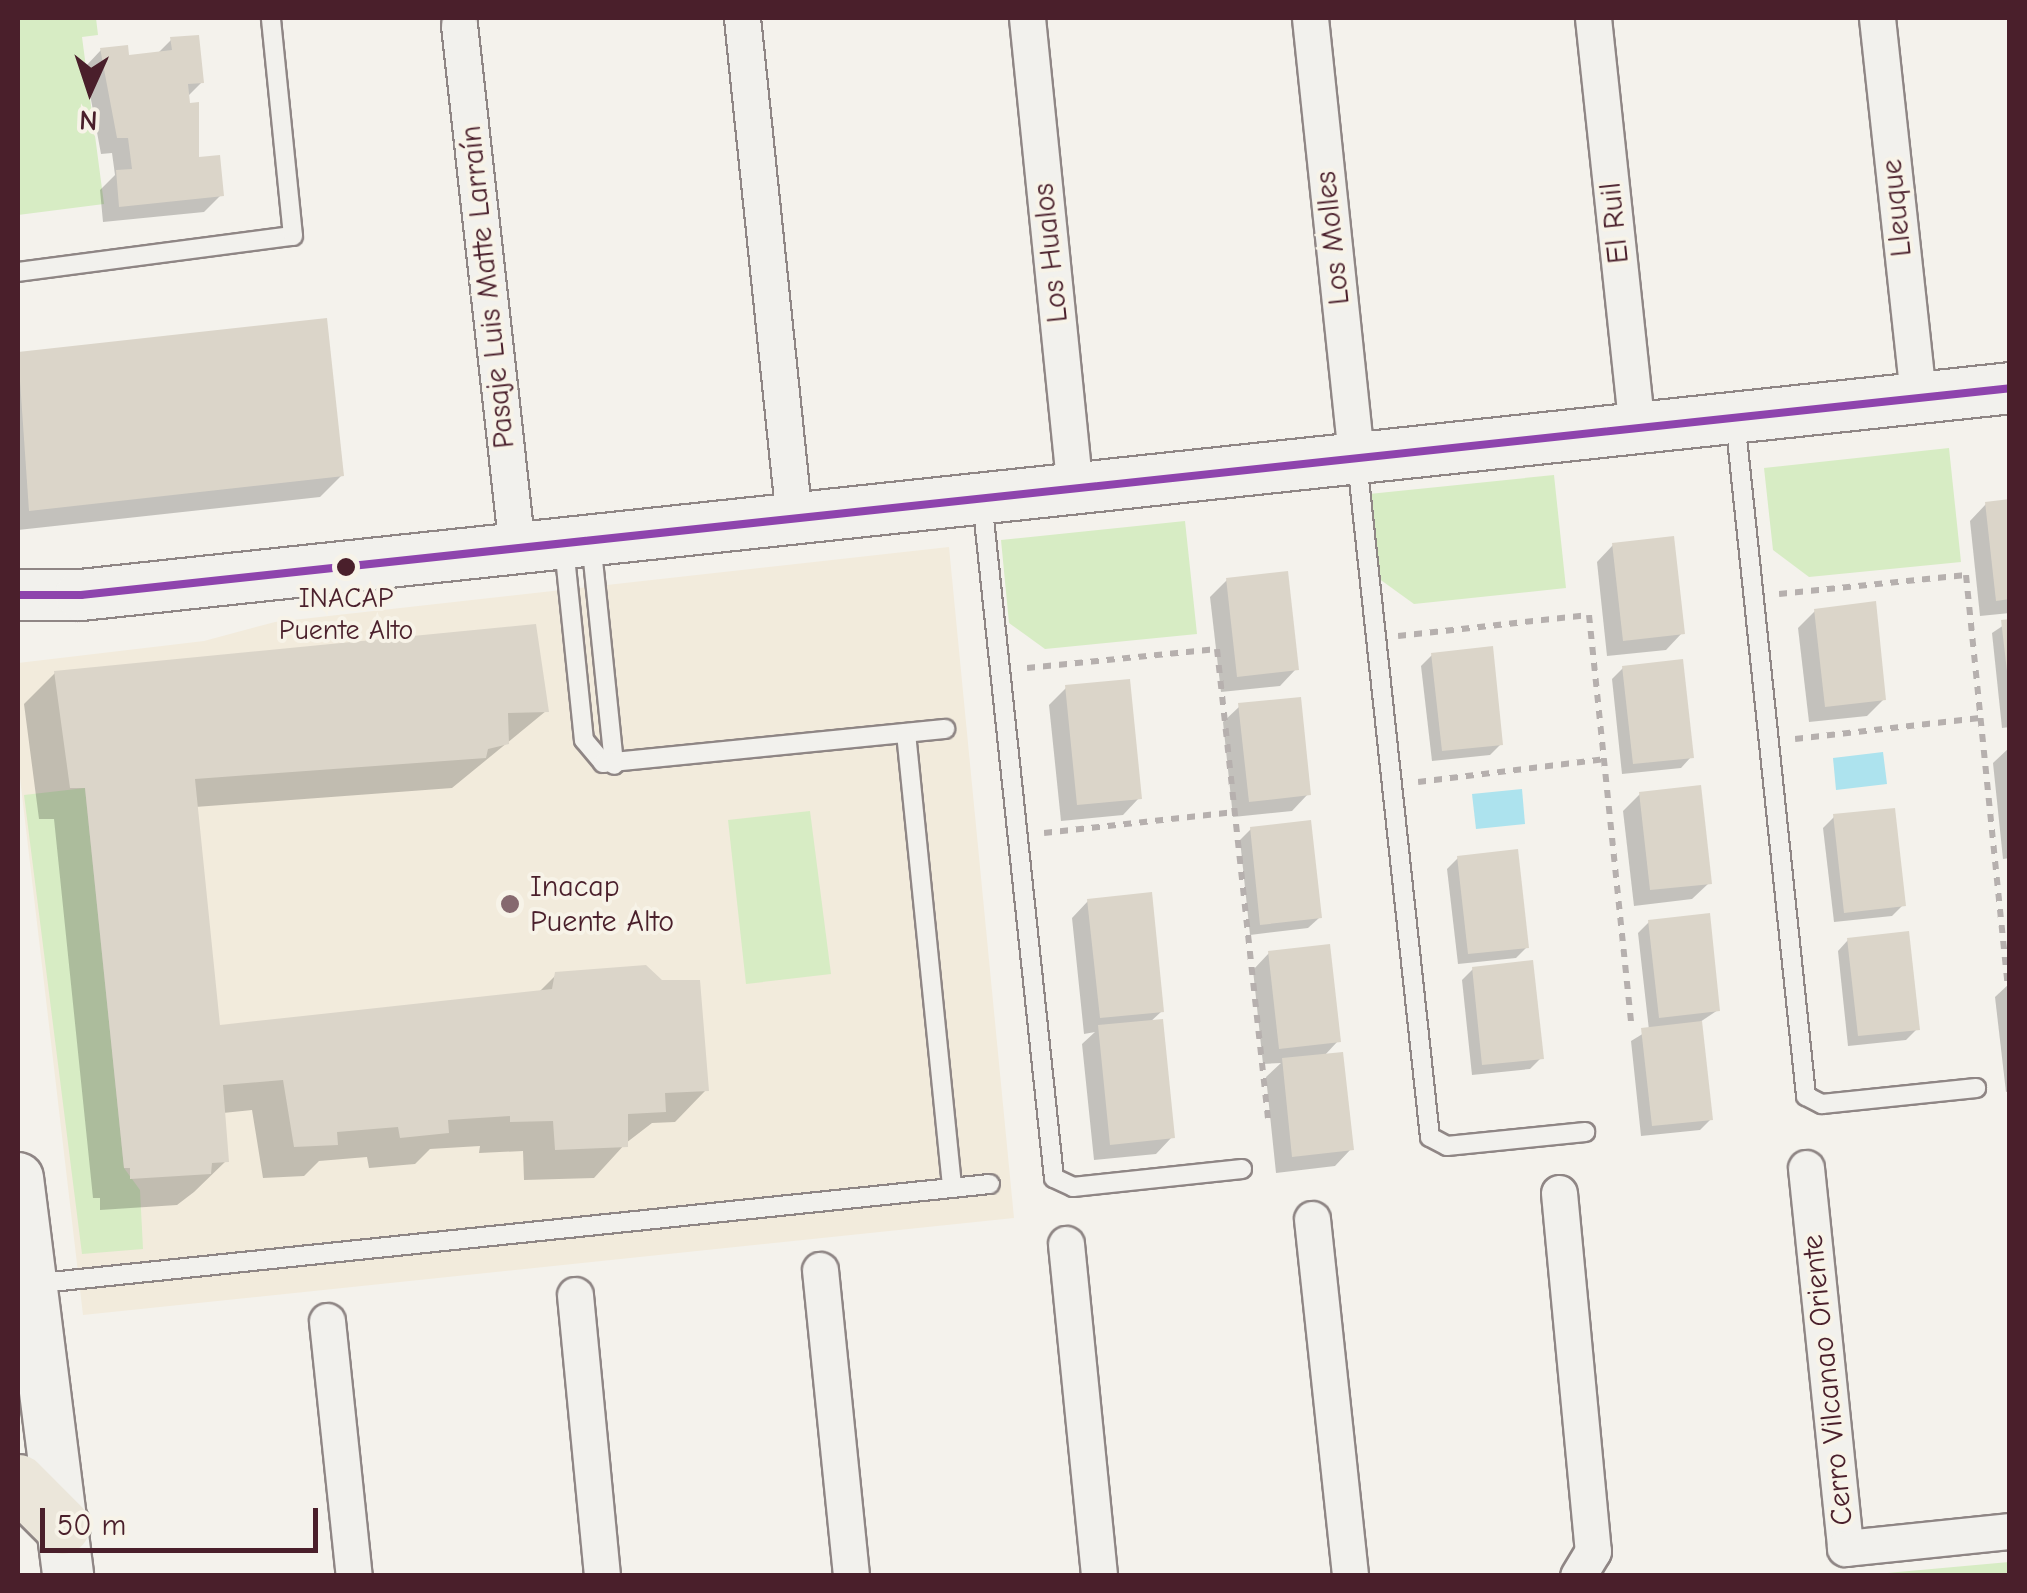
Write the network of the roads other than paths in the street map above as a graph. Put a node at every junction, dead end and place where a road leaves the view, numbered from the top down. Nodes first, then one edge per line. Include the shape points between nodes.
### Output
1 (271, 18) edge
2 (742, 18) edge
3 (1026, 18) edge
4 (1310, 18) edge
5 (1593, 18) edge
6 (1877, 18) edge
7 (459, 26) dead end
8 (18, 272) edge
9 (2010, 388) edge
10 (1918, 398) junction
11 (1735, 418) junction
12 (1637, 428) junction
13 (1356, 458) junction
14 (1075, 489) junction
15 (982, 499) junction
16 (794, 520) junction
17 (558, 545) junction
18 (18, 595) edge
19 (945, 729) dead end
20 (906, 733) junction
21 (614, 764) junction
22 (1976, 1088) dead end
23 (1586, 1132) dead end
24 (1806, 1168) dead end
25 (1242, 1170) dead end
26 (18, 1178) edge
27 (990, 1184) dead end
28 (952, 1188) junction
29 (1558, 1193) dead end
30 (1312, 1219) dead end
31 (1066, 1244) dead end
32 (820, 1270) dead end
33 (32, 1284) junction
34 (574, 1296) dead end
35 (327, 1321) dead end
36 (18, 1482) edge
37 (2010, 1532) edge
38 (65, 1551) edge
39 (354, 1576) edge
40 (602, 1576) edge
41 (852, 1576) edge
42 (1099, 1576) edge
43 (1350, 1576) edge
44 (1578, 1576) edge

1 - 8 lane via 292,236
2 - 16 street
3 - 14 street, Los Hualos
4 - 13 street, Los Molles
5 - 12 street, El Ruil
6 - 10 street, Lleuque
7 - 17 street, Pasaje Luis Matte Larraín
9 - 10 street
10 - 11 street
11 - 12 street
11 - 22 lane via 1806,1096 1822,1104
12 - 13 street
13 - 14 street
13 - 23 lane via 1430,1138 1447,1146
14 - 15 street
15 - 16 street
15 - 25 lane via 1054,1178 1073,1187
16 - 17 street
17 - 18 street via 81,595
17 - 21 lane
17 - 21 lane via 584,740 594,758
19 - 20 lane
20 - 21 lane
20 - 28 lane
24 - 37 street, Cerro Vilcanao Oriente via 1844,1548
26 - 33 street
27 - 28 lane
28 - 33 lane
29 - 44 street via 1593,1550
30 - 43 street
31 - 42 street
32 - 41 street
33 - 38 street
34 - 40 street
35 - 39 street
36 - 38 main road

